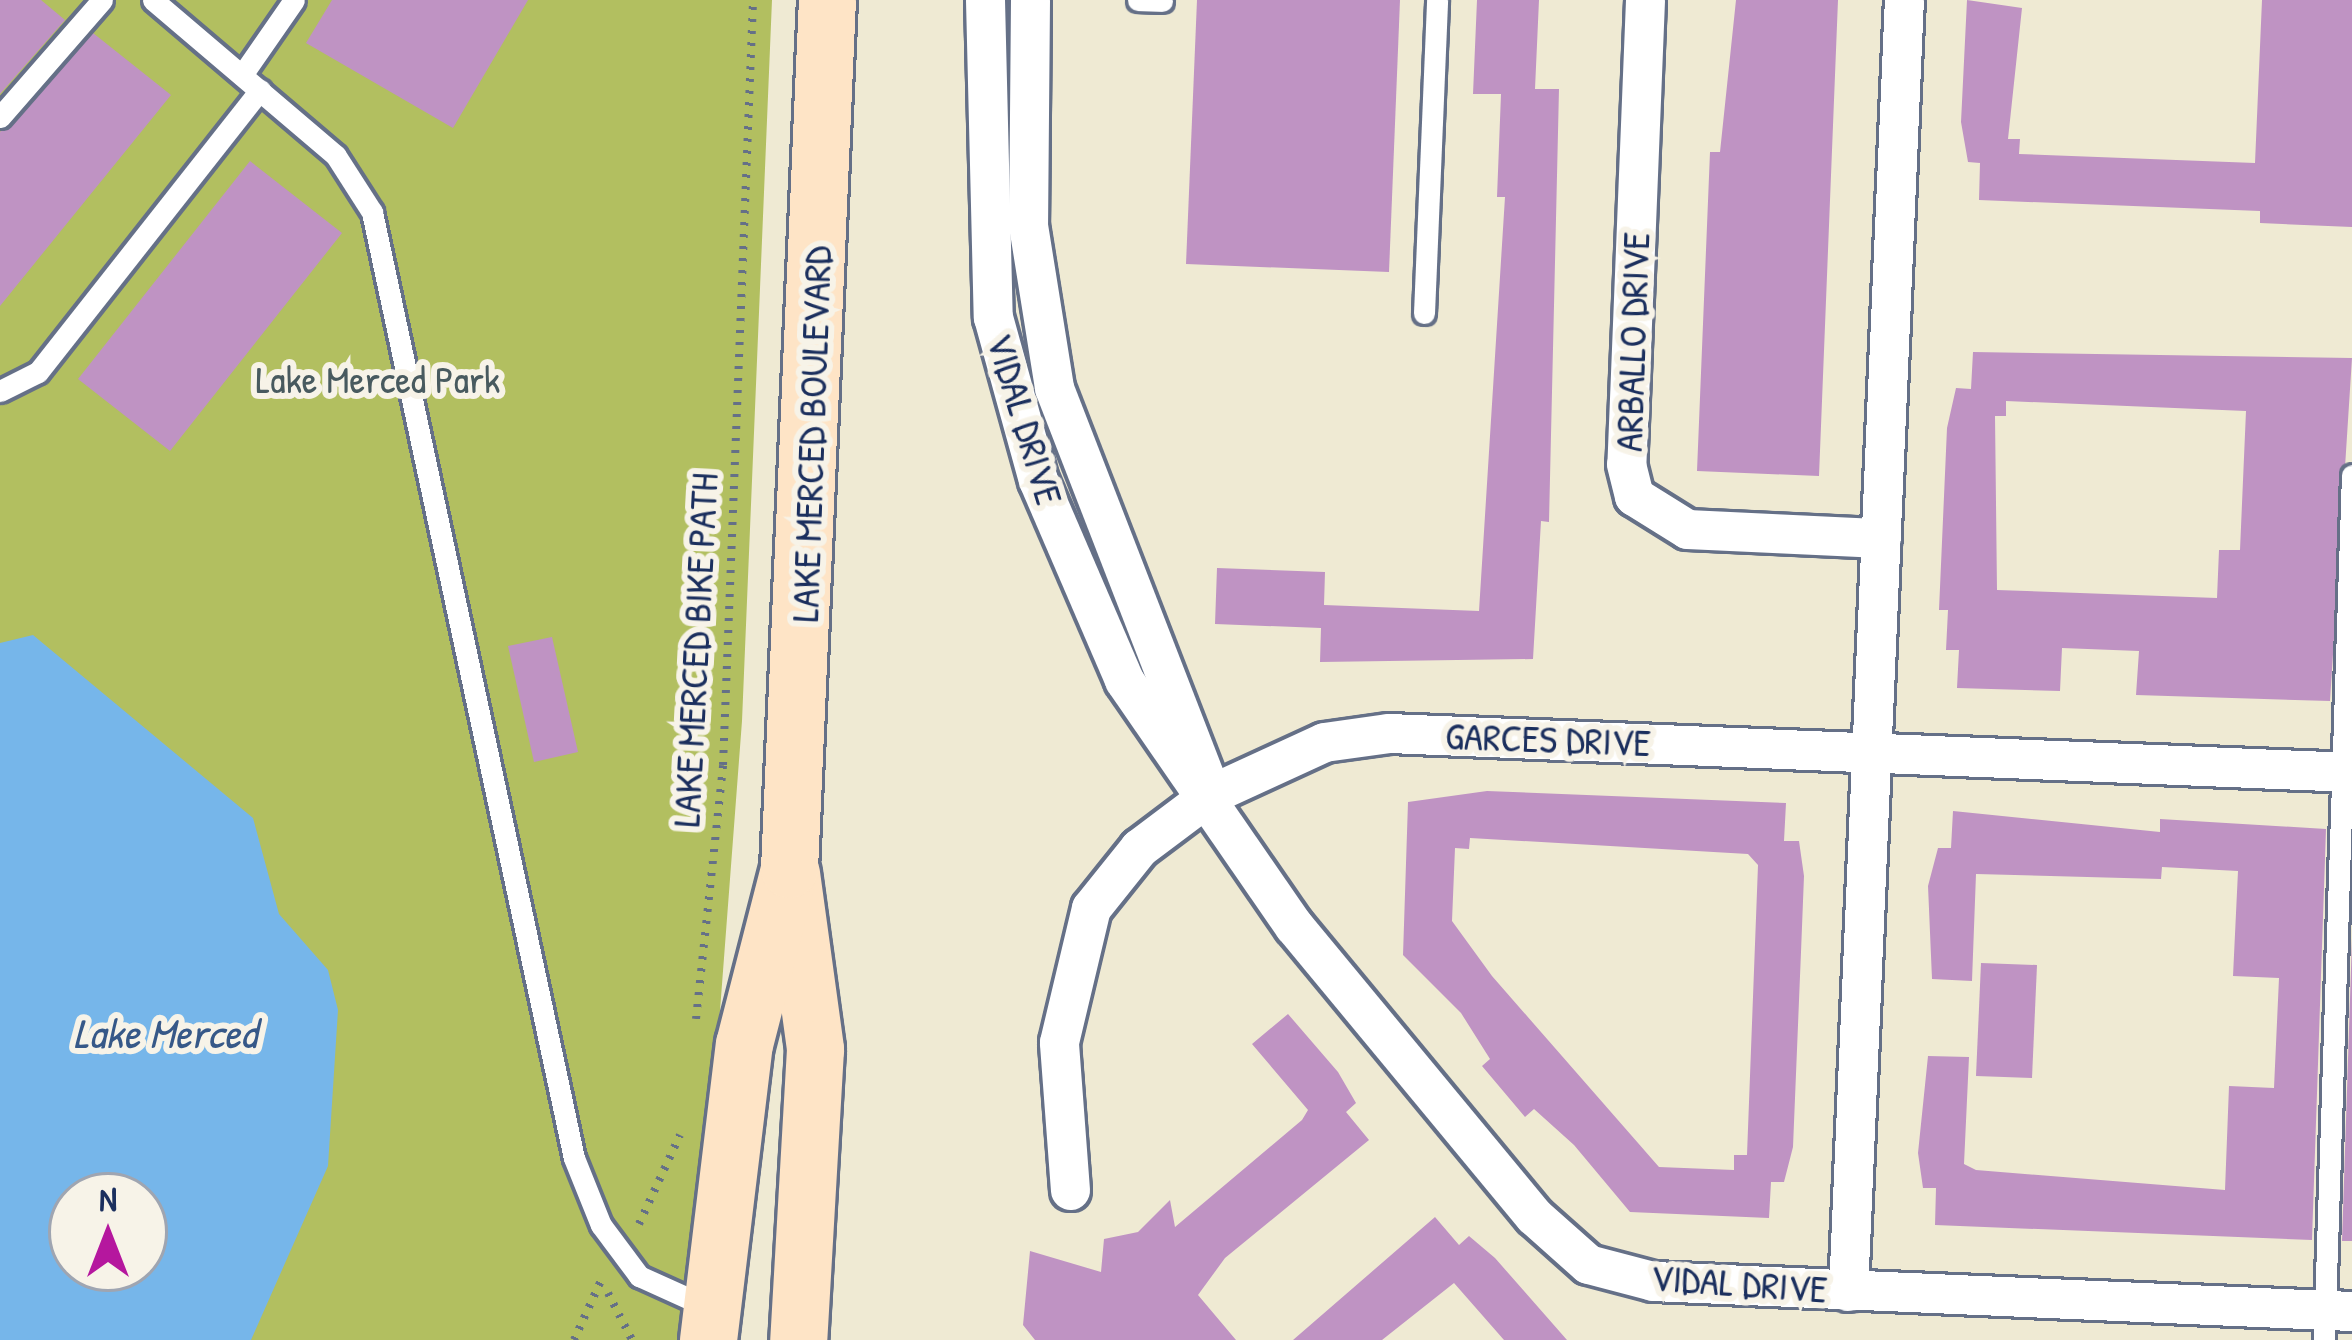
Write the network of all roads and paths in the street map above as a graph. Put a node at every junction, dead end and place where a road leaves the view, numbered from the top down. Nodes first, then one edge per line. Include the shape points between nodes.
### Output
1 (102, 0) edge
2 (153, 0) edge
3 (294, 0) edge
4 (752, 0) edge
5 (827, 0) edge
6 (985, 0) edge
7 (1030, 0) edge
8 (1138, 0) edge
9 (1437, 0) edge
10 (1645, 0) edge
11 (1904, 0) edge
12 (1162, 1) edge
13 (242, 75) junction
14 (260, 90) junction
15 (0, 117) edge
16 (1424, 313) dead end
17 (0, 391) edge
18 (2352, 475) edge
19 (1881, 538) junction
20 (1872, 752) junction
21 (2349, 772) edge
22 (1211, 794) junction
23 (789, 868) junction
24 (695, 1030) dead end
25 (710, 1129) junction
26 (1070, 1190) dead end
27 (619, 1252) junction
28 (601, 1279) junction
29 (1848, 1291) junction
30 (2334, 1320) edge
31 (800, 1326) edge
32 (722, 1329) edge
33 (574, 1340) edge
34 (632, 1340) edge

1 - 15 lane
2 - 13 lane
3 - 13 lane
4 - 24 path, LAKE MERCED BIKE PATH via 723,765
5 - 23 main road, LAKE MERCED BOULEVARD
6 - 22 street, VIDAL DRIVE via 983,228 1010,400 1124,680
7 - 22 street, VIDAL DRIVE via 1028,225 1054,388
8 - 12 lane
9 - 16 lane
10 - 19 street, ARBALLO DRIVE via 1626,464 1634,496 1687,530
11 - 19 street
13 - 14 lane
14 - 17 lane via 38,373
14 - 27 lane via 344,165 372,212 574,1158
18 - 21 lane
19 - 20 street
20 - 21 street, GARCES DRIVE
20 - 22 street, GARCES DRIVE via 1389,733 1263,763
20 - 29 street
21 - 30 lane
22 - 26 street, GARCES DRIVE via 1138,848 1091,908 1059,1042
22 - 29 street, VIDAL DRIVE via 1294,926 1534,1216 1588,1264 1653,1281
23 - 25 main road, LAKE MERCED BOULEVARD
23 - 31 main road, LAKE MERCED BOULEVARD via 815,1048
25 - 27 path
25 - 32 main road, LAKE MERCED BOULEVARD via 750,1217
27 - 28 path
27 - 32 lane via 661,1292
28 - 33 path
28 - 34 path
29 - 30 street, VIDAL DRIVE

